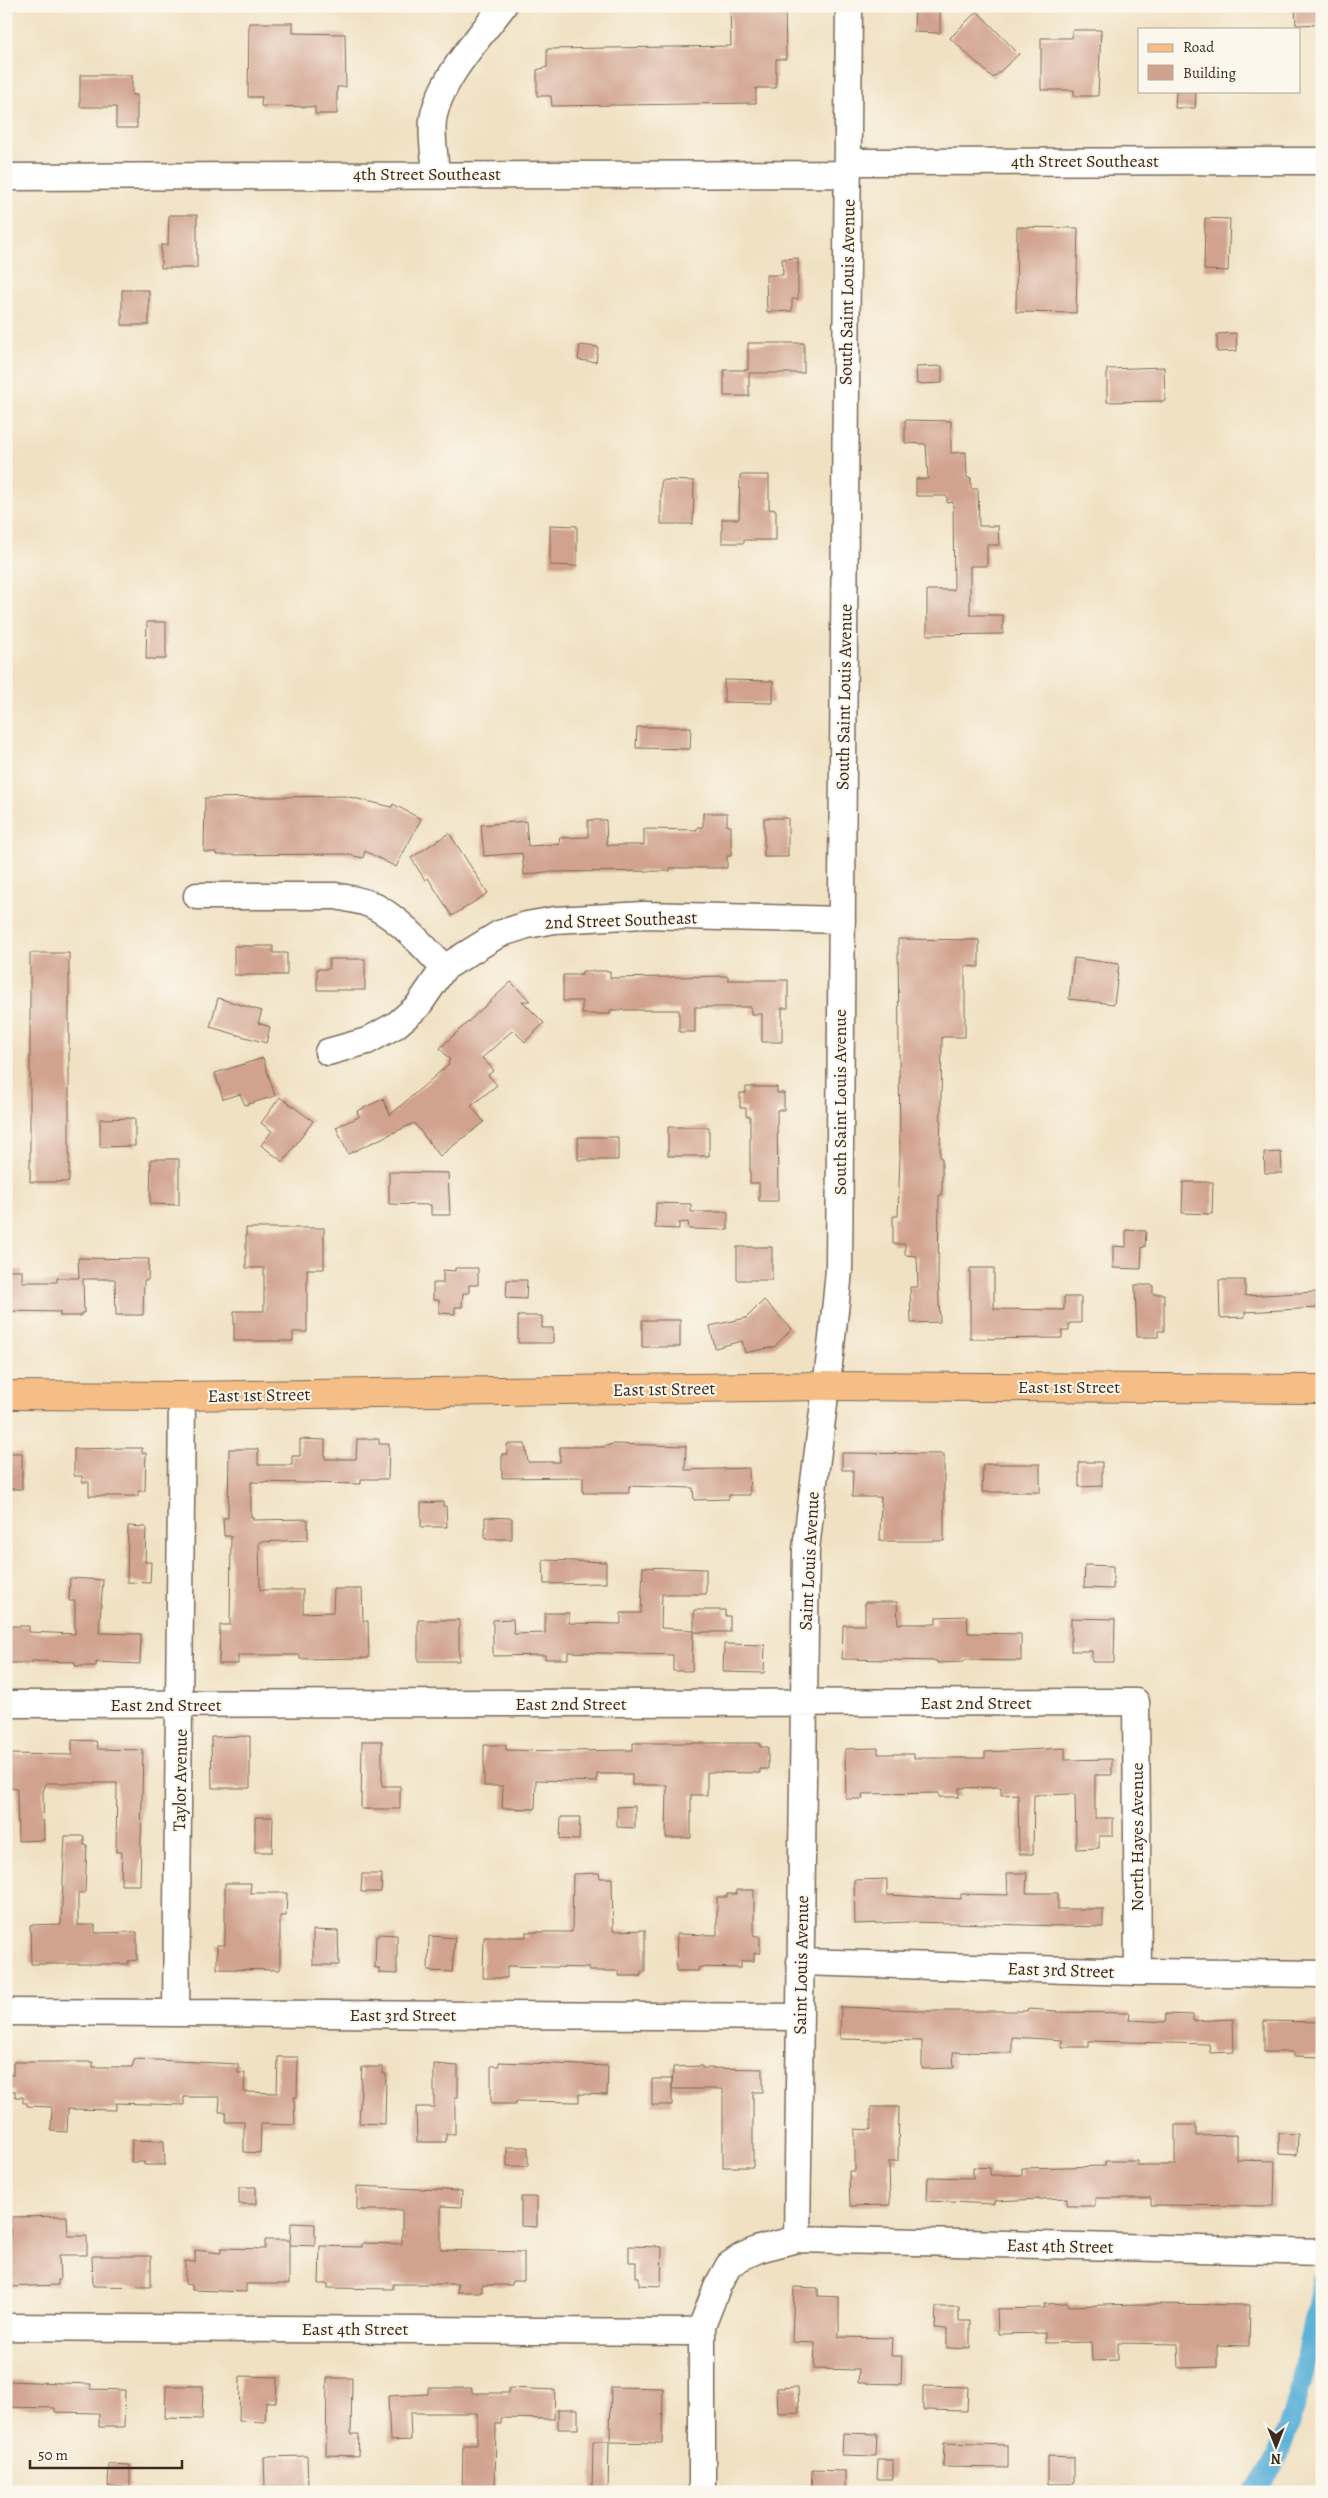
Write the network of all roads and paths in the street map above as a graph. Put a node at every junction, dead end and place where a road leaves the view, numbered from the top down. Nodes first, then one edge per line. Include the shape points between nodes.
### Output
1 (503, 6) edge
2 (849, 6) edge
3 (1322, 161) edge
4 (848, 168) junction
5 (436, 174) junction
6 (6, 177) edge
7 (197, 896) dead end
8 (842, 926) junction
9 (444, 968) junction
10 (328, 1052) dead end
11 (825, 1386) junction
12 (1322, 1389) edge
13 (6, 1395) edge
14 (182, 1396) junction
15 (1136, 1702) joint
16 (804, 1703) junction
17 (6, 1704) edge
18 (181, 1706) junction
19 (800, 1962) junction
20 (1138, 1972) junction
21 (1322, 1974) edge
22 (6, 2012) edge
23 (176, 2013) junction
24 (800, 2017) junction
25 (797, 2239) junction
26 (1315, 2252) edge
27 (702, 2326) junction
28 (6, 2327) edge
29 (702, 2492) edge

1 - 5 street via 453,74 437,103 433,122
2 - 4 street, South Saint Louis Avenue
3 - 4 street, 4th Street Southeast
4 - 5 street, 4th Street Southeast
4 - 8 street, South Saint Louis Avenue
5 - 6 street, 4th Street Southeast
7 - 9 street via 336,896 373,905 410,933
8 - 9 street, 2nd Street Southeast via 644,915 555,920 499,934
8 - 11 street, South Saint Louis Avenue via 839,1270
9 - 10 street via 418,1006 396,1025 367,1041
11 - 12 main road, East 1st Street
11 - 14 main road, East 1st Street
11 - 16 street, Saint Louis Avenue via 806,1550
13 - 14 main road, East 1st Street
14 - 18 street, Taylor Avenue
15 - 16 street, East 2nd Street
15 - 20 street, North Hayes Avenue
16 - 18 street, East 2nd Street
16 - 19 street, Saint Louis Avenue
17 - 18 street, East 2nd Street
18 - 23 street, Taylor Avenue
19 - 20 street, East 3rd Street
19 - 24 street, Saint Louis Avenue
20 - 21 street, East 3rd Street
22 - 23 street, East 3rd Street
23 - 24 street, East 3rd Street
24 - 25 street, Saint Louis Avenue
25 - 26 street, East 4th Street
25 - 27 street via 759,2249 729,2265
27 - 28 street, East 4th Street via 685,2332
27 - 29 street

